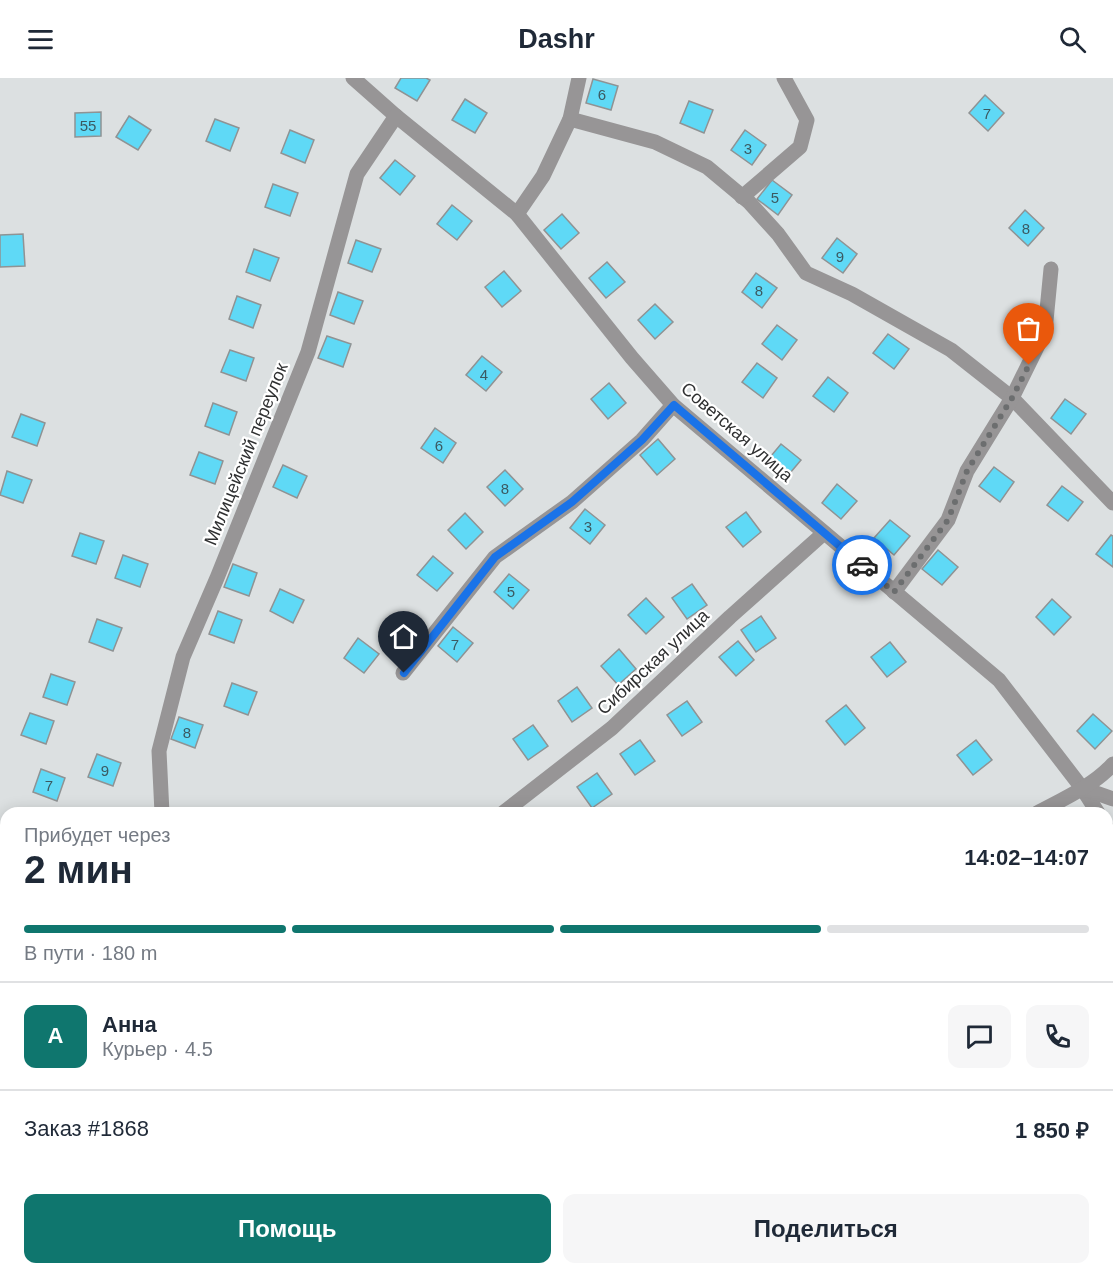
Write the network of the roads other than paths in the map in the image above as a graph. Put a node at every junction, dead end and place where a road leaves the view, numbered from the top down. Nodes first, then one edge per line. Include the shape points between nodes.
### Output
1 (353, 78) edge
2 (579, 78) edge
3 (784, 78) edge
4 (396, 116) junction
5 (570, 119) junction
6 (742, 197) junction
7 (517, 214) junction
8 (1051, 269) dead end
9 (1012, 398) junction
10 (674, 405) junction
11 (1113, 503) edge
12 (824, 533) junction
13 (894, 592) junction
14 (404, 673) dead end
15 (1113, 764) edge
16 (1082, 788) junction
17 (1113, 799) edge
18 (162, 807) edge
19 (511, 807) edge
20 (1048, 807) edge
21 (1094, 807) edge

1 - 4 street, Советская улица
2 - 5 street
3 - 6 street via 807,120 800,147
4 - 7 street, Советская улица
4 - 18 street, Милицейский переулок via 357,174 308,352 183,657 159,751
5 - 6 street via 655,142 707,167
5 - 7 street via 543,176
6 - 9 street via 778,234 806,273 852,294 951,350
7 - 10 street, Советская улица
8 - 9 street via 1045,331
9 - 11 street
9 - 13 street via 967,471 948,520
10 - 12 street, Советская улица
10 - 14 street via 642,440 572,502 495,557
12 - 13 street, Советская улица
12 - 19 street, Сибирская улица via 612,728
13 - 16 street, Советская улица via 999,680
15 - 16 street
16 - 17 street
16 - 20 street
16 - 21 street, Советская улица

